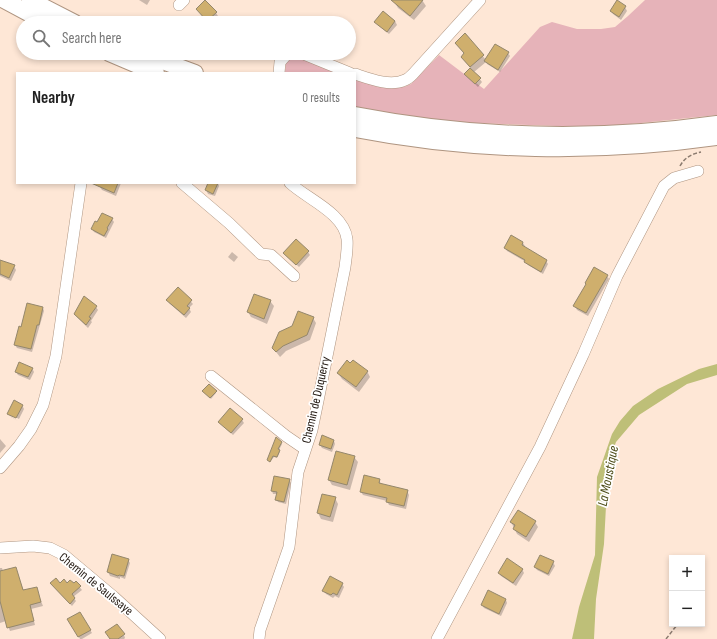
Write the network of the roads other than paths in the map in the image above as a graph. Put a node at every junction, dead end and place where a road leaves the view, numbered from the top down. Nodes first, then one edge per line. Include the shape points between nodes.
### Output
1 (4, 0) edge
2 (30, 0) edge
3 (480, 0) edge
4 (34, 16) edge
5 (61, 16) edge
6 (125, 60) edge
7 (160, 60) edge
8 (282, 60) edge
9 (318, 60) edge
10 (154, 72) edge
11 (192, 72) edge
12 (279, 72) edge
13 (348, 72) edge
14 (356, 74) edge
15 (356, 115) edge
16 (717, 124) edge
17 (356, 129) edge
18 (717, 138) edge
19 (698, 171) dead end
20 (81, 184) edge
21 (183, 184) edge
22 (291, 184) edge
23 (294, 276) dead end
24 (211, 376) dead end
25 (305, 449) junction
26 (0, 468) edge
27 (0, 548) edge
28 (160, 639) edge
29 (259, 639) edge
30 (437, 639) edge

1 - 4 highway
2 - 5 highway
3 - 14 street via 406,80 374,80
6 - 10 highway
7 - 11 highway
8 - 12 street
9 - 13 street
15 - 16 highway via 462,131 543,136 620,134
17 - 18 highway via 462,144 541,148 622,147
19 - 30 street via 674,178 664,186 617,276 584,355 540,447
20 - 26 street via 56,356 43,404 31,429
21 - 23 street via 261,254 271,255
22 - 25 street, Chemin de Duquerry via 334,216 342,224 347,238 345,267 312,430
24 - 25 street
25 - 29 street, Chemin de Duquerry via 294,492 289,547
27 - 28 street, Chemin de Saulssaye via 33,546 50,548 64,555

